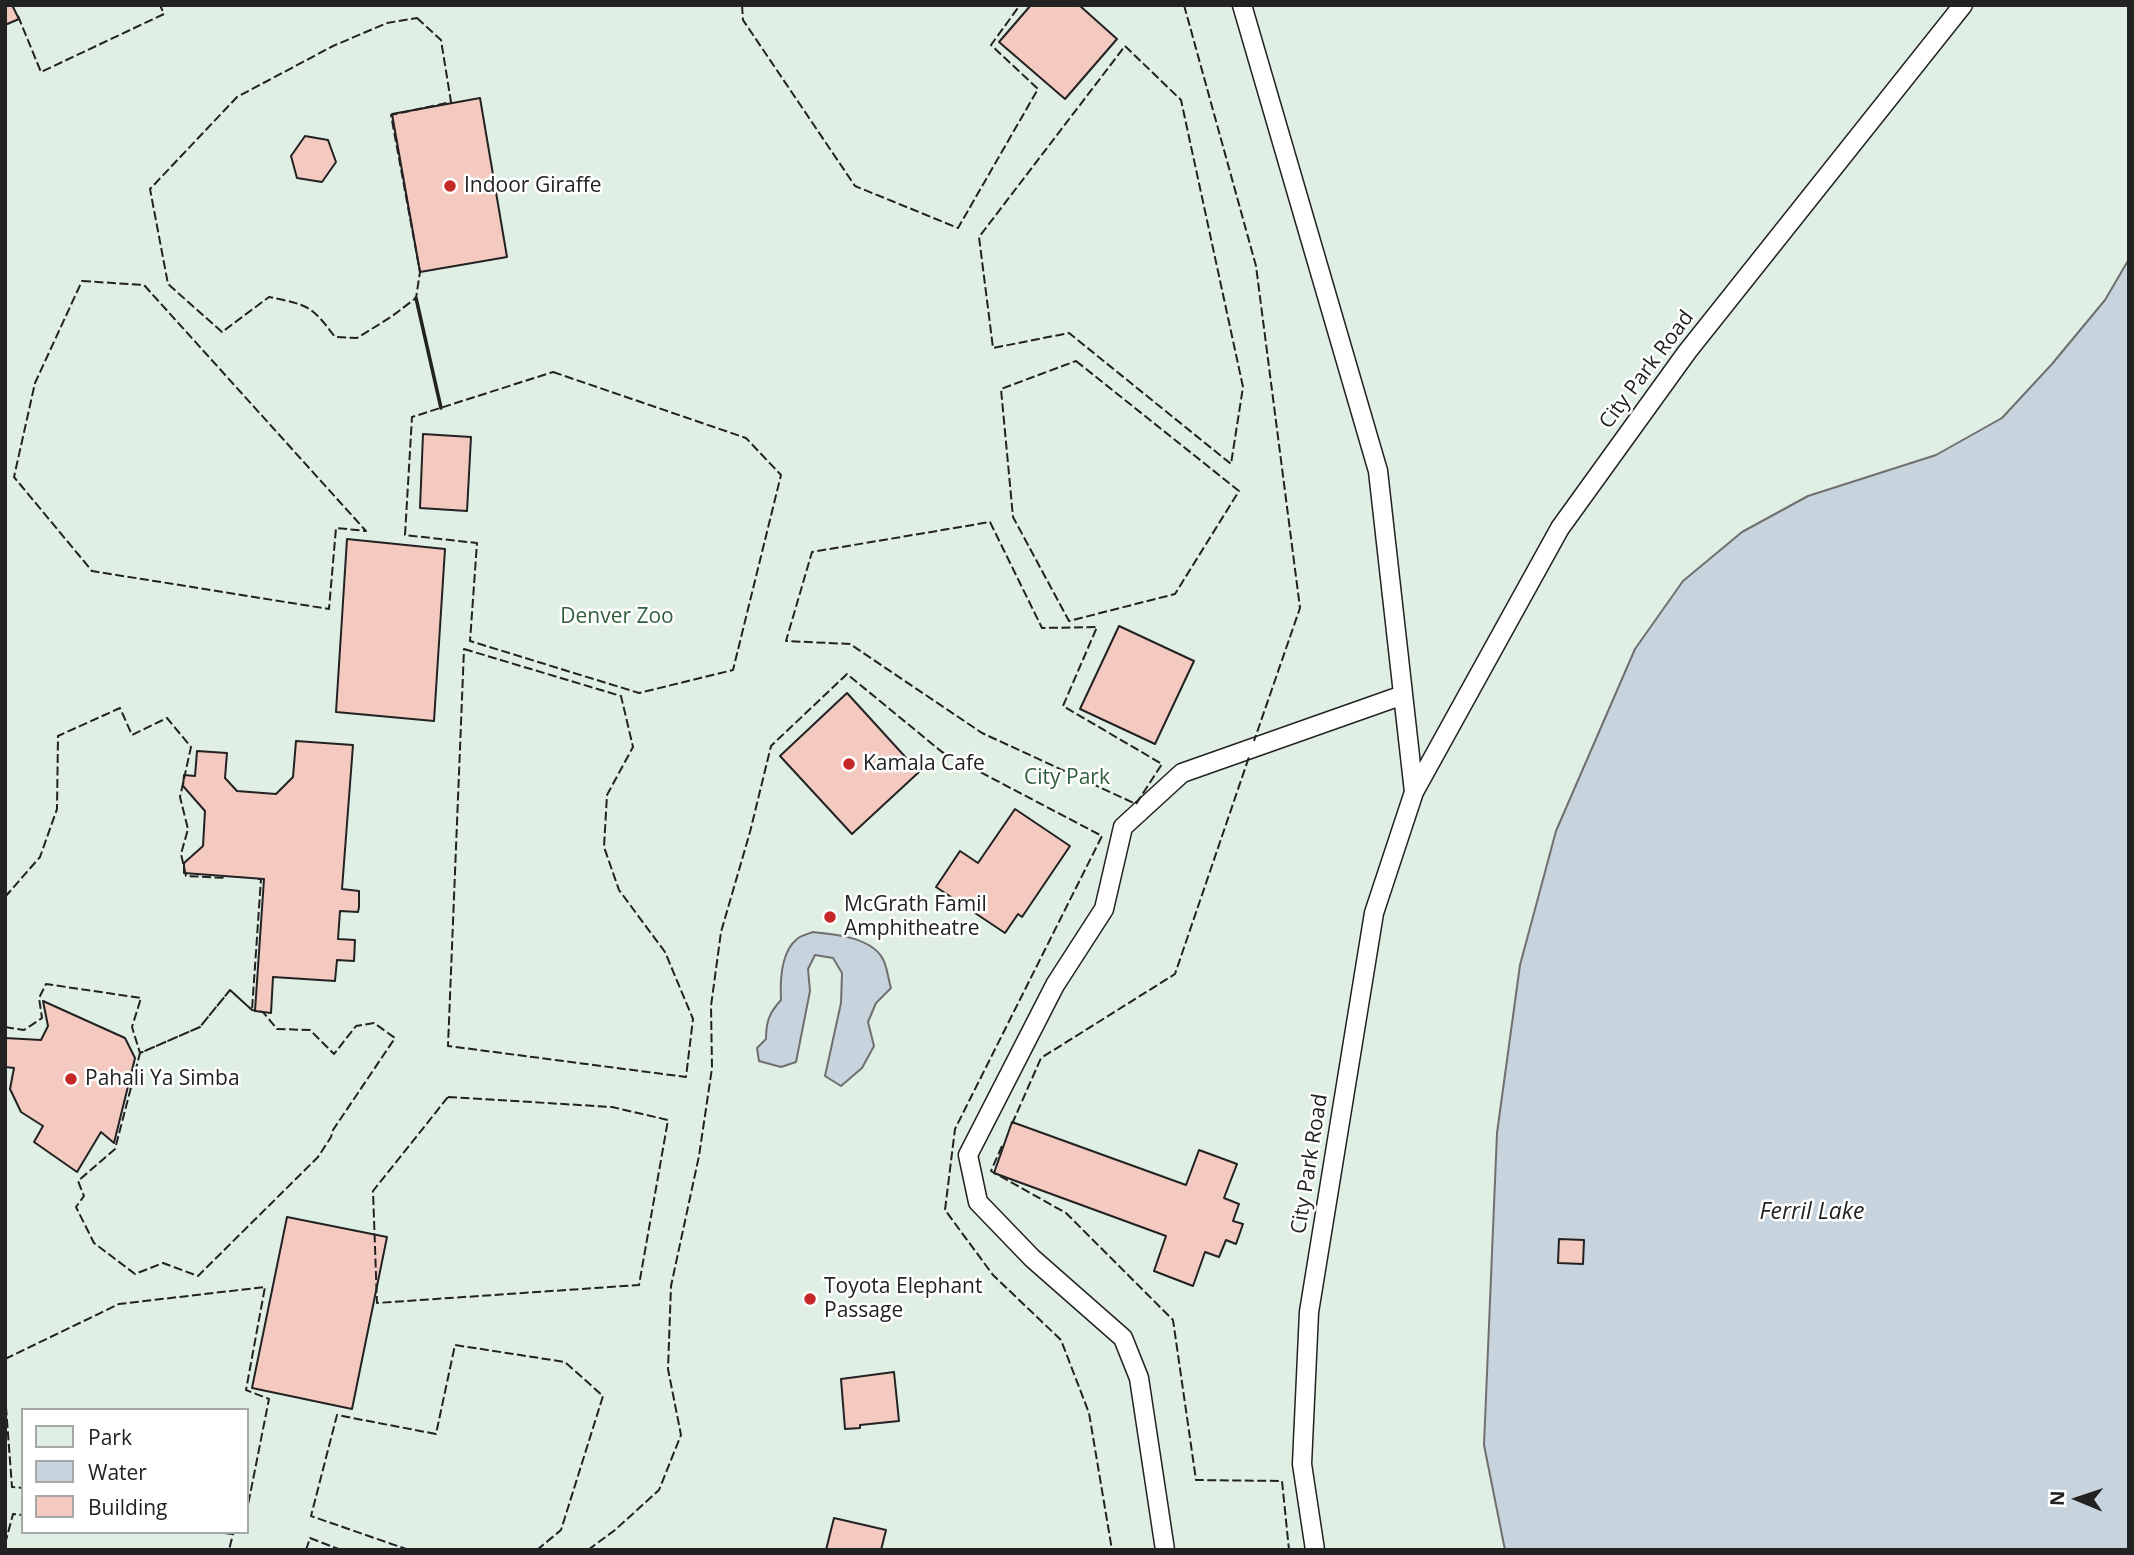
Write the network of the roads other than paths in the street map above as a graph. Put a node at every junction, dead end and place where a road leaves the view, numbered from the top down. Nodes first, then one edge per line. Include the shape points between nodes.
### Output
1 (1242, 5) edge
2 (1963, 5) edge
3 (1403, 695) junction
4 (1414, 792) junction
5 (1165, 1550) edge
6 (1315, 1550) edge

1 - 3 lane, City Park Road via 1378,471
2 - 4 lane, City Park Road via 1686,352 1560,528
3 - 4 lane, City Park Road
3 - 5 lane via 1182,773 1123,827 1104,909 1055,985 968,1155 978,1202 1032,1258 1124,1338 1139,1378
4 - 6 lane, City Park Road via 1374,913 1309,1312 1302,1464

